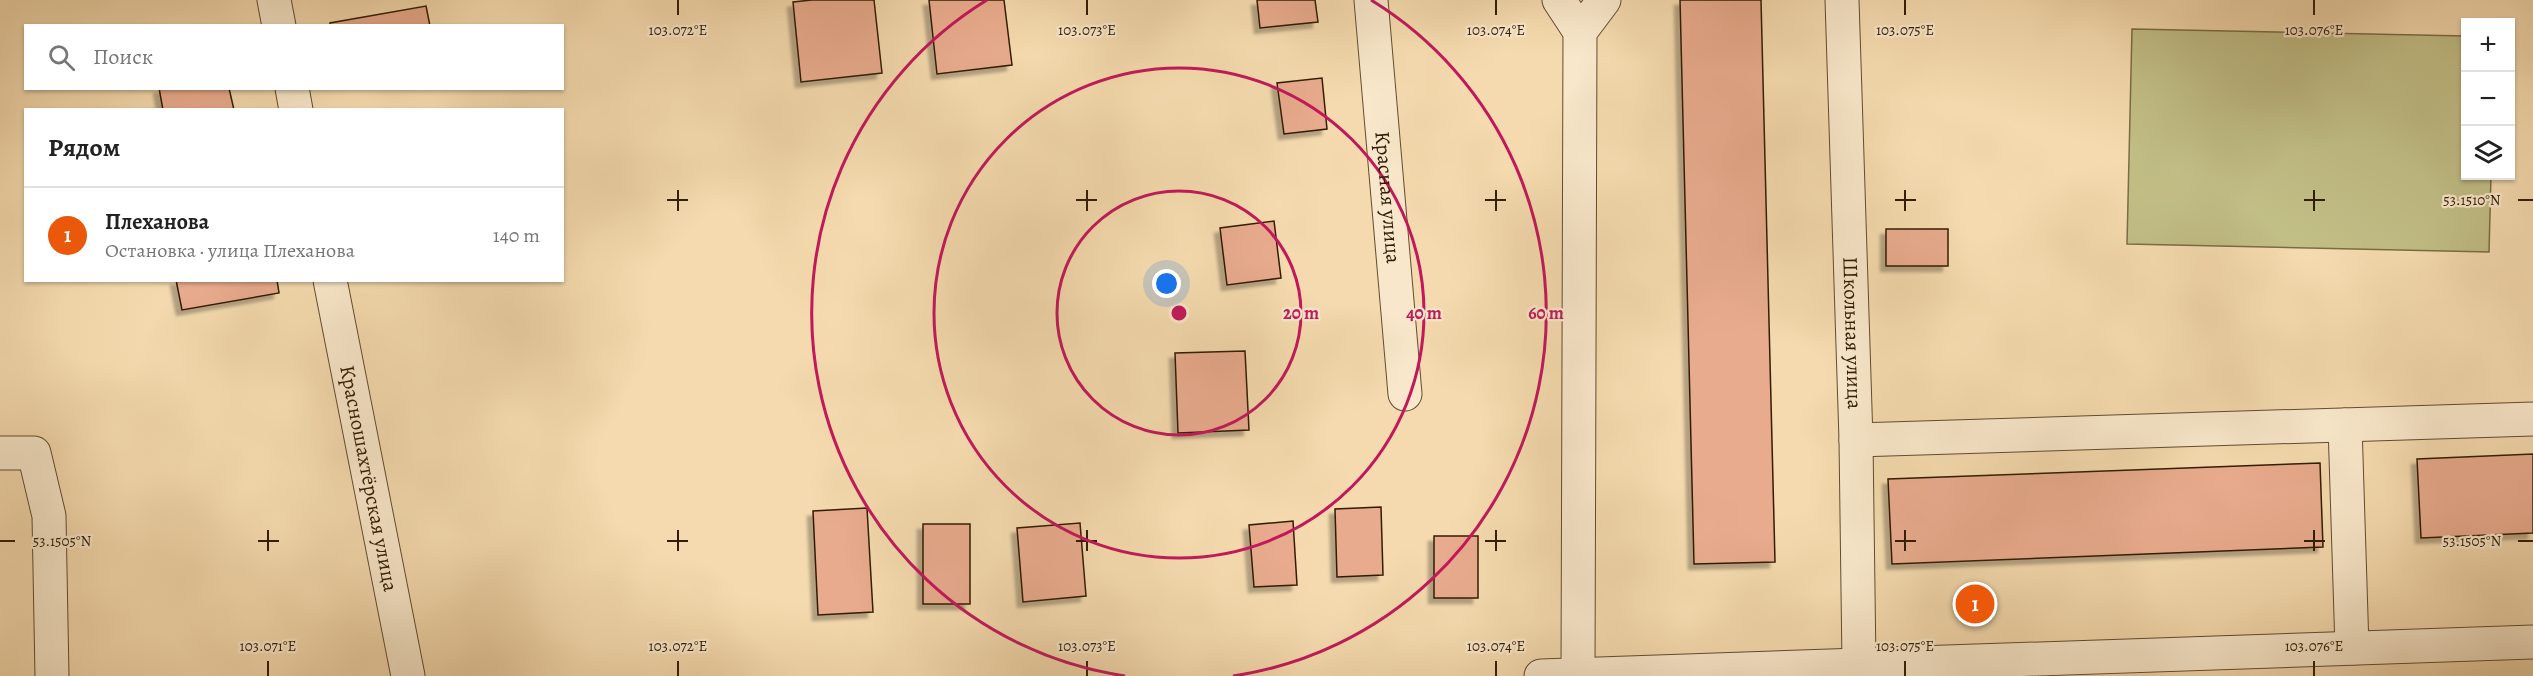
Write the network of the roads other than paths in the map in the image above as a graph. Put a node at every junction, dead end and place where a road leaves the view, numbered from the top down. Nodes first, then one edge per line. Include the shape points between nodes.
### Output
1 (274, 0) edge
2 (1371, 0) edge
3 (1559, 0) edge
4 (1604, 0) edge
5 (1842, 0) edge
6 (279, 24) edge
7 (1580, 32) junction
8 (292, 90) edge
9 (296, 108) edge
10 (330, 282) edge
11 (1405, 393) dead end
12 (2533, 419) edge
13 (2345, 425) junction
14 (1856, 441) junction
15 (0, 453) edge
16 (2533, 642) edge
17 (2352, 648) junction
18 (1839, 669) edge
19 (1578, 675) edge
20 (52, 676) edge
21 (408, 676) edge
22 (1541, 676) edge

1 - 6 street
2 - 11 street, Красная улица
3 - 7 street
4 - 7 street
5 - 14 street, Школьная улица
7 - 19 street
8 - 9 street
10 - 21 street, Красношахтёрская улица
12 - 13 street
13 - 14 street
13 - 17 street
14 - 18 street, Школьная улица
15 - 20 street via 34,453 49,516
16 - 17 street
17 - 18 street
18 - 19 street
19 - 22 street

